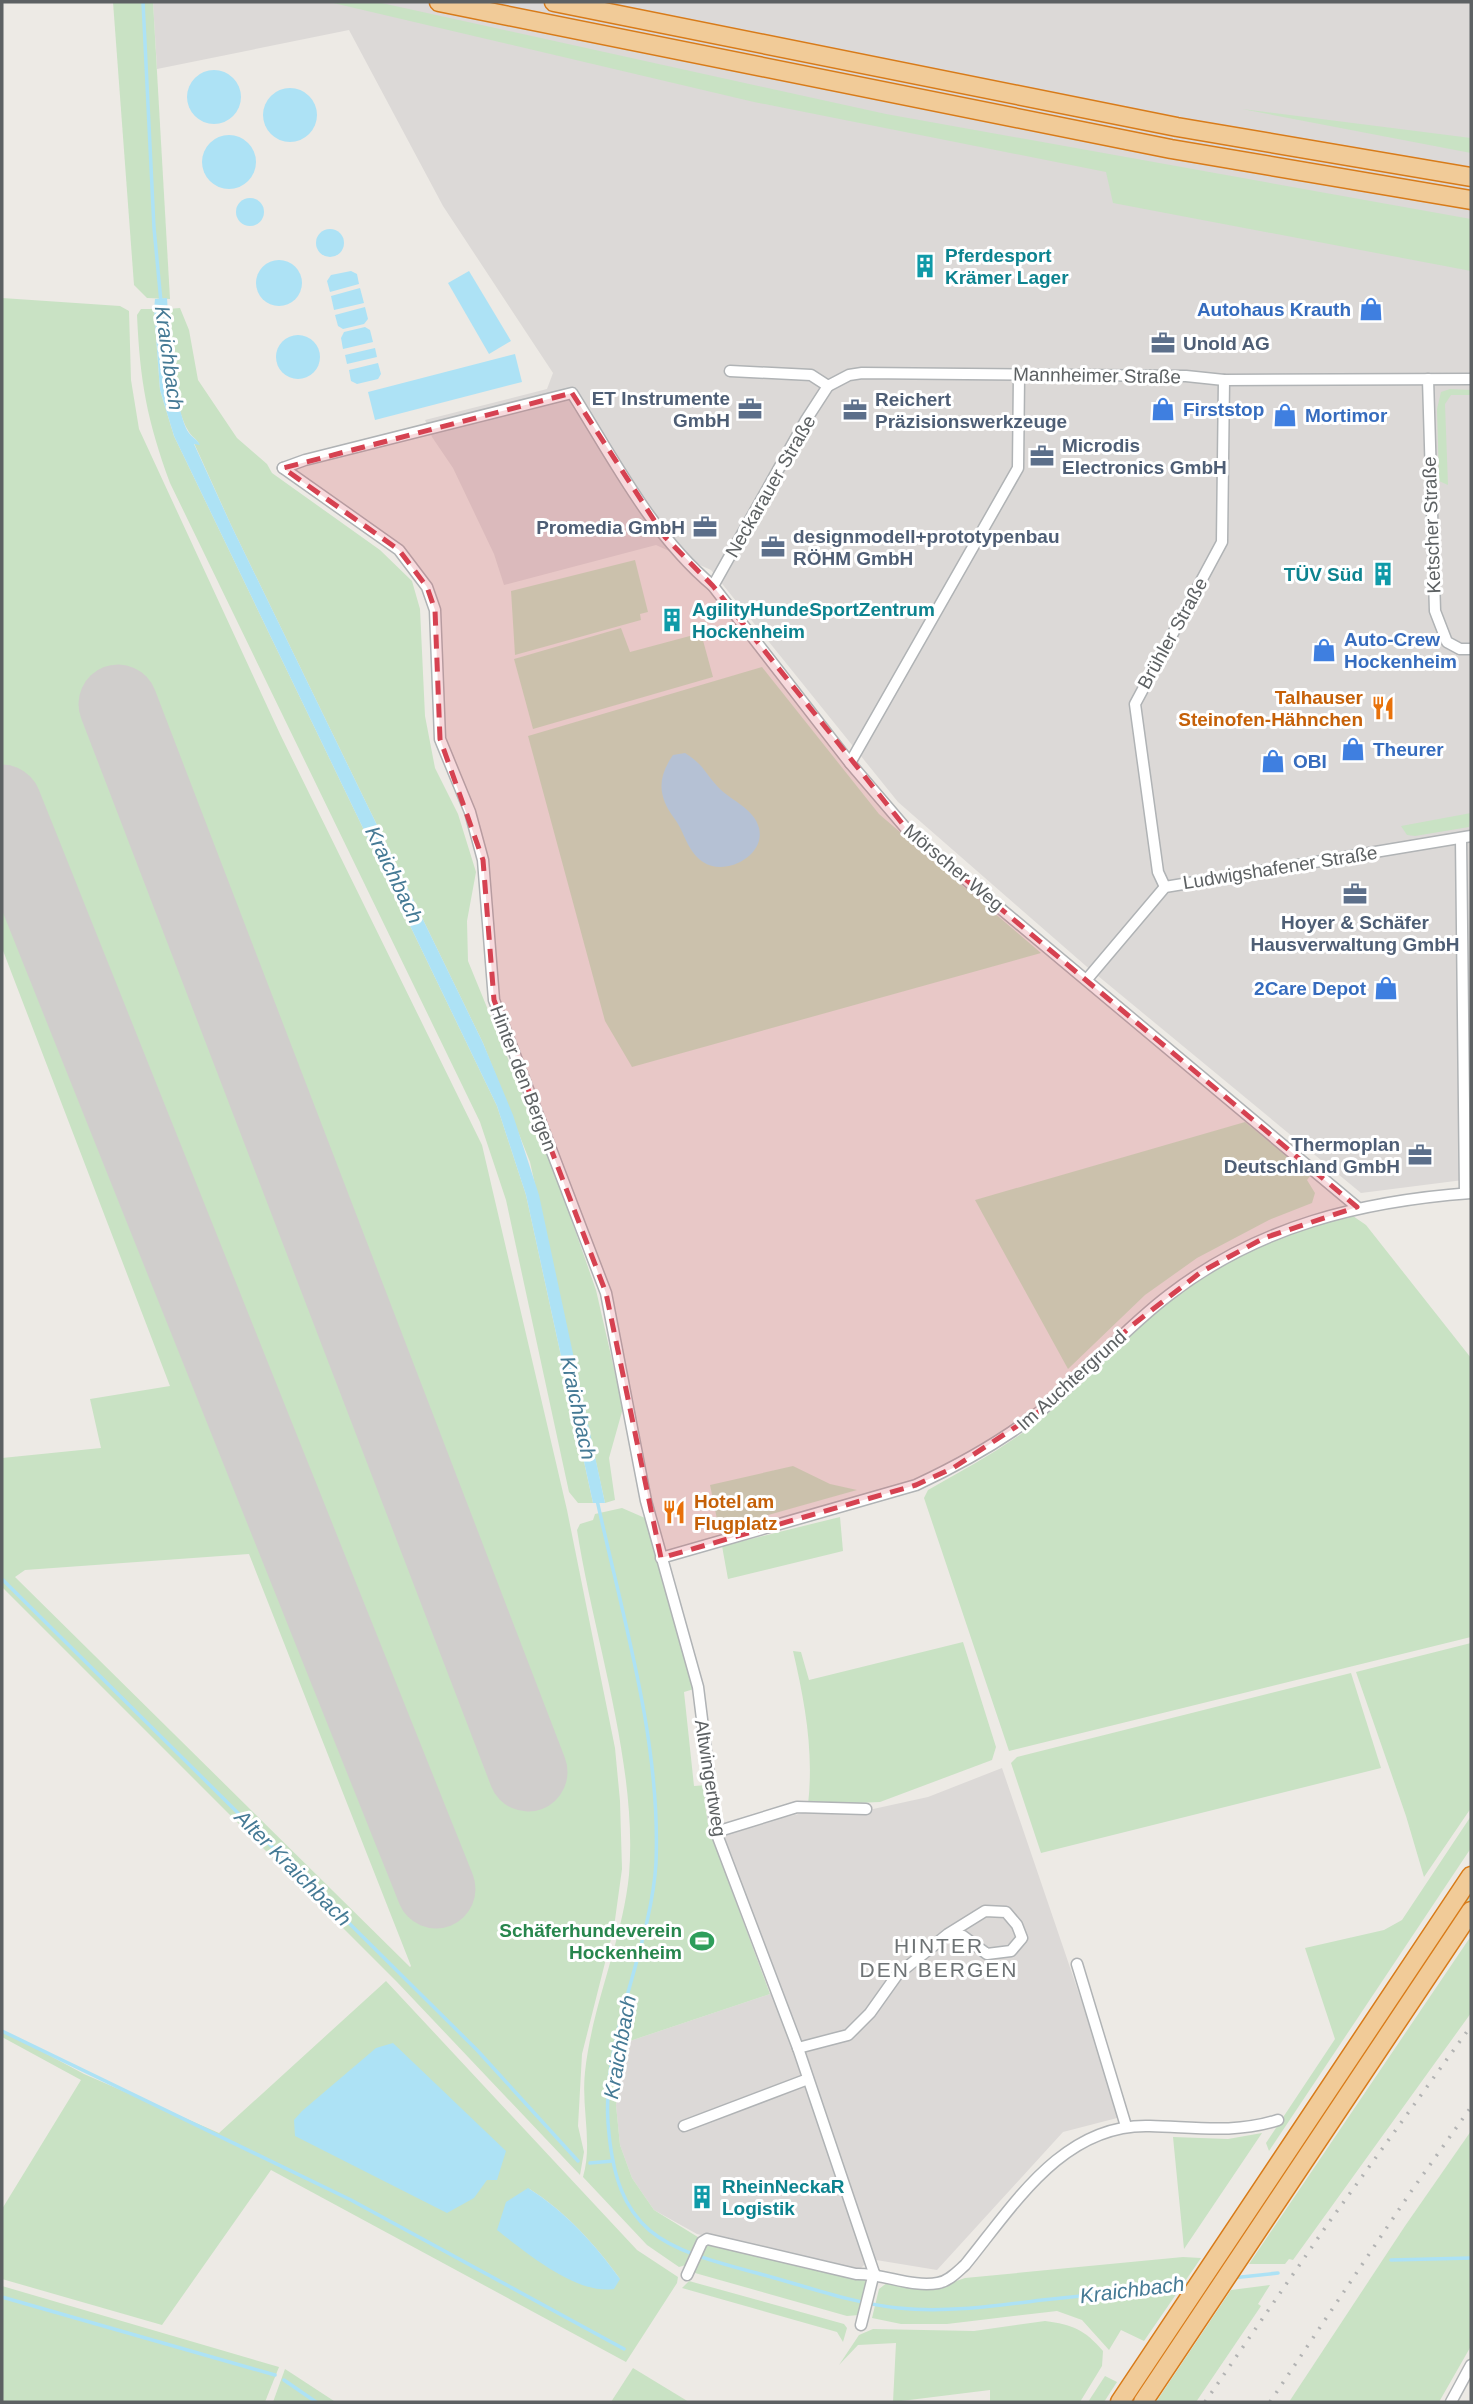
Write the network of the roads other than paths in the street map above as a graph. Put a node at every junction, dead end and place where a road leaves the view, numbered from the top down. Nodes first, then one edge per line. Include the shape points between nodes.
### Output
1 (439, 2) edge
2 (554, 2) edge
3 (1471, 177) edge
4 (1471, 200) edge
5 (730, 371) dead end
6 (1019, 376) junction
7 (1427, 379) junction
8 (1471, 379) edge
9 (1224, 380) junction
10 (828, 386) junction
11 (572, 393) joint
12 (713, 586) junction
13 (1471, 649) edge
14 (850, 763) junction
15 (1466, 837) edge
16 (1166, 887) junction
17 (1088, 978) junction
18 (1468, 1193) edge
19 (1357, 1207) junction
20 (646, 1501) joint
21 (661, 1558) junction
22 (866, 1809) dead end
23 (716, 1832) junction
24 (1471, 1876) edge
25 (1471, 1912) edge
26 (948, 1934) junction
27 (1077, 1964) dead end
28 (798, 2048) junction
29 (808, 2079) junction
30 (1278, 2120) dead end
31 (684, 2126) dead end
32 (1126, 2126) junction
33 (874, 2273) junction
34 (687, 2275) dead end
35 (862, 2320) dead end
36 (1471, 2365) edge
37 (1120, 2402) edge
38 (1143, 2402) edge
39 (1451, 2402) edge

1 - 4 highway via 1171,149
2 - 3 highway via 1177,127
5 - 10 street via 810,374
6 - 9 street, Mannheimer Straße
6 - 10 street, Mannheimer Straße via 862,373
6 - 14 street via 1018,467
7 - 8 street, Mannheimer Straße
7 - 9 street, Mannheimer Straße
7 - 13 street, Ketscher Straße via 1435,611 1447,642
9 - 16 street, Brühler Straße via 1222,542 1135,704 1158,872
10 - 12 street, Neckarauer Straße
11 - 12 street, Mörscher Weg via 665,537
11 - 20 street, Hinter den Bergen via 283,468 399,550 427,587 435,610 440,738 470,812 483,860 494,1000 606,1293
12 - 14 street, Mörscher Weg
14 - 17 street, Mörscher Weg via 909,832
15 - 16 street, Ludwigshafener Straße
15 - 18 street
16 - 17 street, Ludwigshafener Straße
17 - 19 street, Mörscher Weg
18 - 19 street, Im Auchtergrund
19 - 21 street, Im Auchtergrund via 1264,1238 1201,1272 1130,1327 1043,1409 953,1468 916,1485
20 - 21 street, Altwingertweg
21 - 23 street, Altwingertweg via 698,1687
22 - 23 street via 797,1807
23 - 28 street, Altwingertweg
24 - 37 highway
25 - 38 highway
26 - 26 street via 985,1911 1006,1912 1022,1938 1011,1951 987,1954 963,1936
26 - 28 street via 897,1975 848,2035
27 - 32 street
28 - 29 street, Altwingertweg
29 - 31 street
29 - 33 street, Altwingertweg
30 - 32 street via 1254,2128 1206,2130
32 - 33 street via 1070,2148 1050,2162 950,2278 920,2282
33 - 34 street via 856,2274 707,2239
33 - 35 street
36 - 39 street

